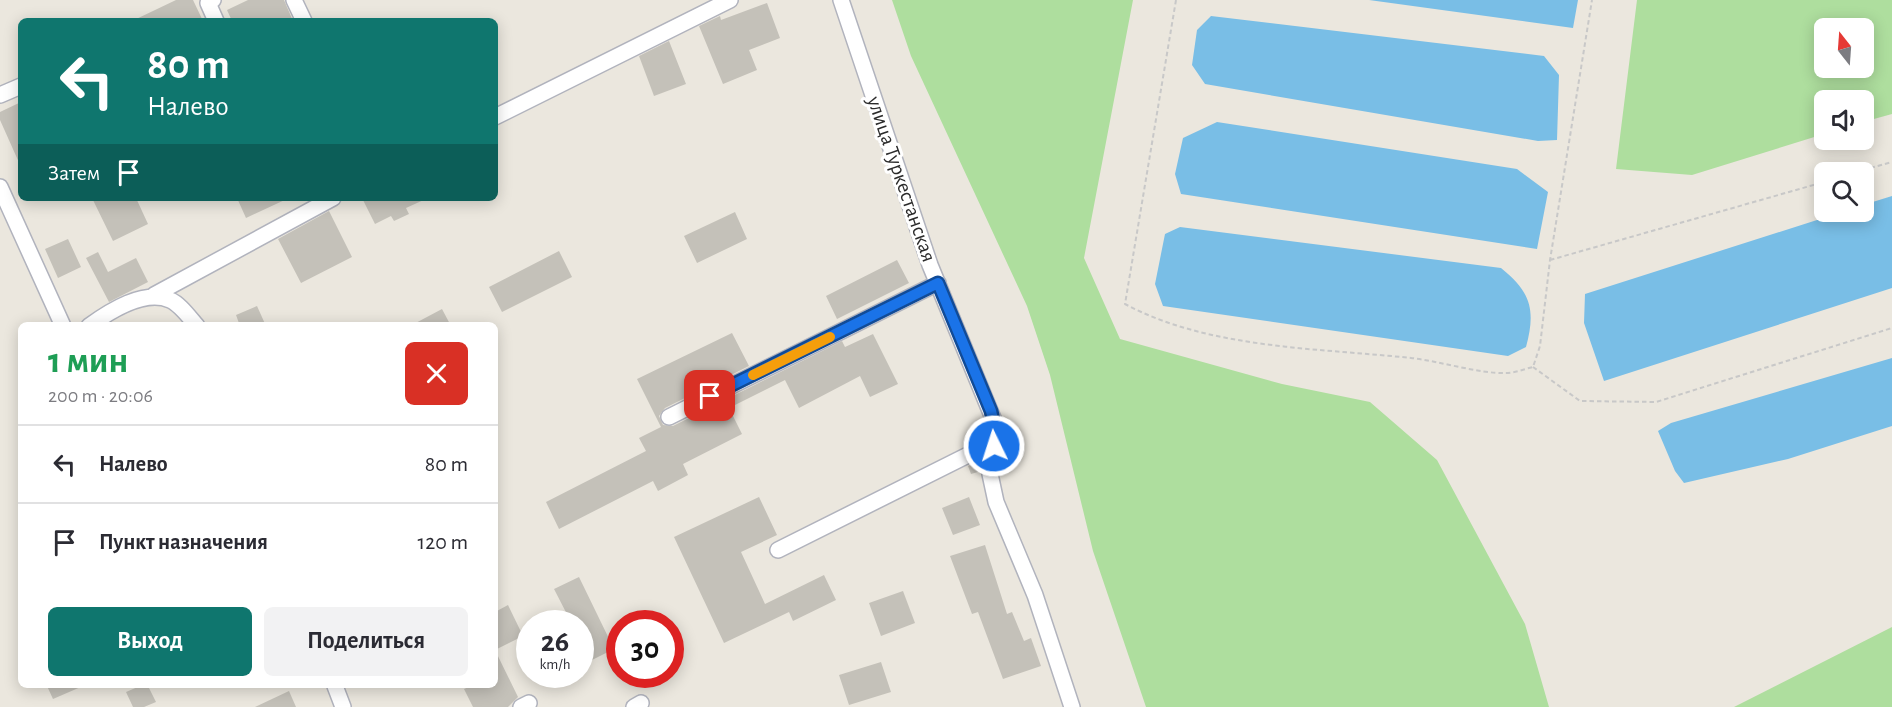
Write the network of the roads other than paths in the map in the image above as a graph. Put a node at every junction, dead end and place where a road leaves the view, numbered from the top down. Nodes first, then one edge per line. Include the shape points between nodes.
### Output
1 (213, 0) edge
2 (294, 0) edge
3 (730, 0) edge
4 (841, 0) edge
5 (215, 18) edge
6 (303, 18) edge
7 (18, 87) edge
8 (0, 95) edge
9 (498, 116) edge
10 (0, 187) edge
11 (327, 201) edge
12 (938, 283) junction
13 (154, 295) junction
14 (61, 322) edge
15 (96, 322) edge
16 (193, 322) edge
17 (669, 417) dead end
18 (994, 446) junction
19 (778, 549) dead end
20 (335, 688) edge
21 (343, 707) edge
22 (1072, 707) edge

1 - 5 street via 208,3
2 - 6 street
3 - 9 street
4 - 12 street, улица Туркестанская
7 - 8 street
10 - 14 street
11 - 13 street
12 - 17 street
12 - 18 street, улица Туркестанская via 995,423
13 - 15 street via 124,305
13 - 16 street via 172,300
18 - 19 street via 972,453
18 - 22 street via 990,474 996,502 1035,595
20 - 21 street

